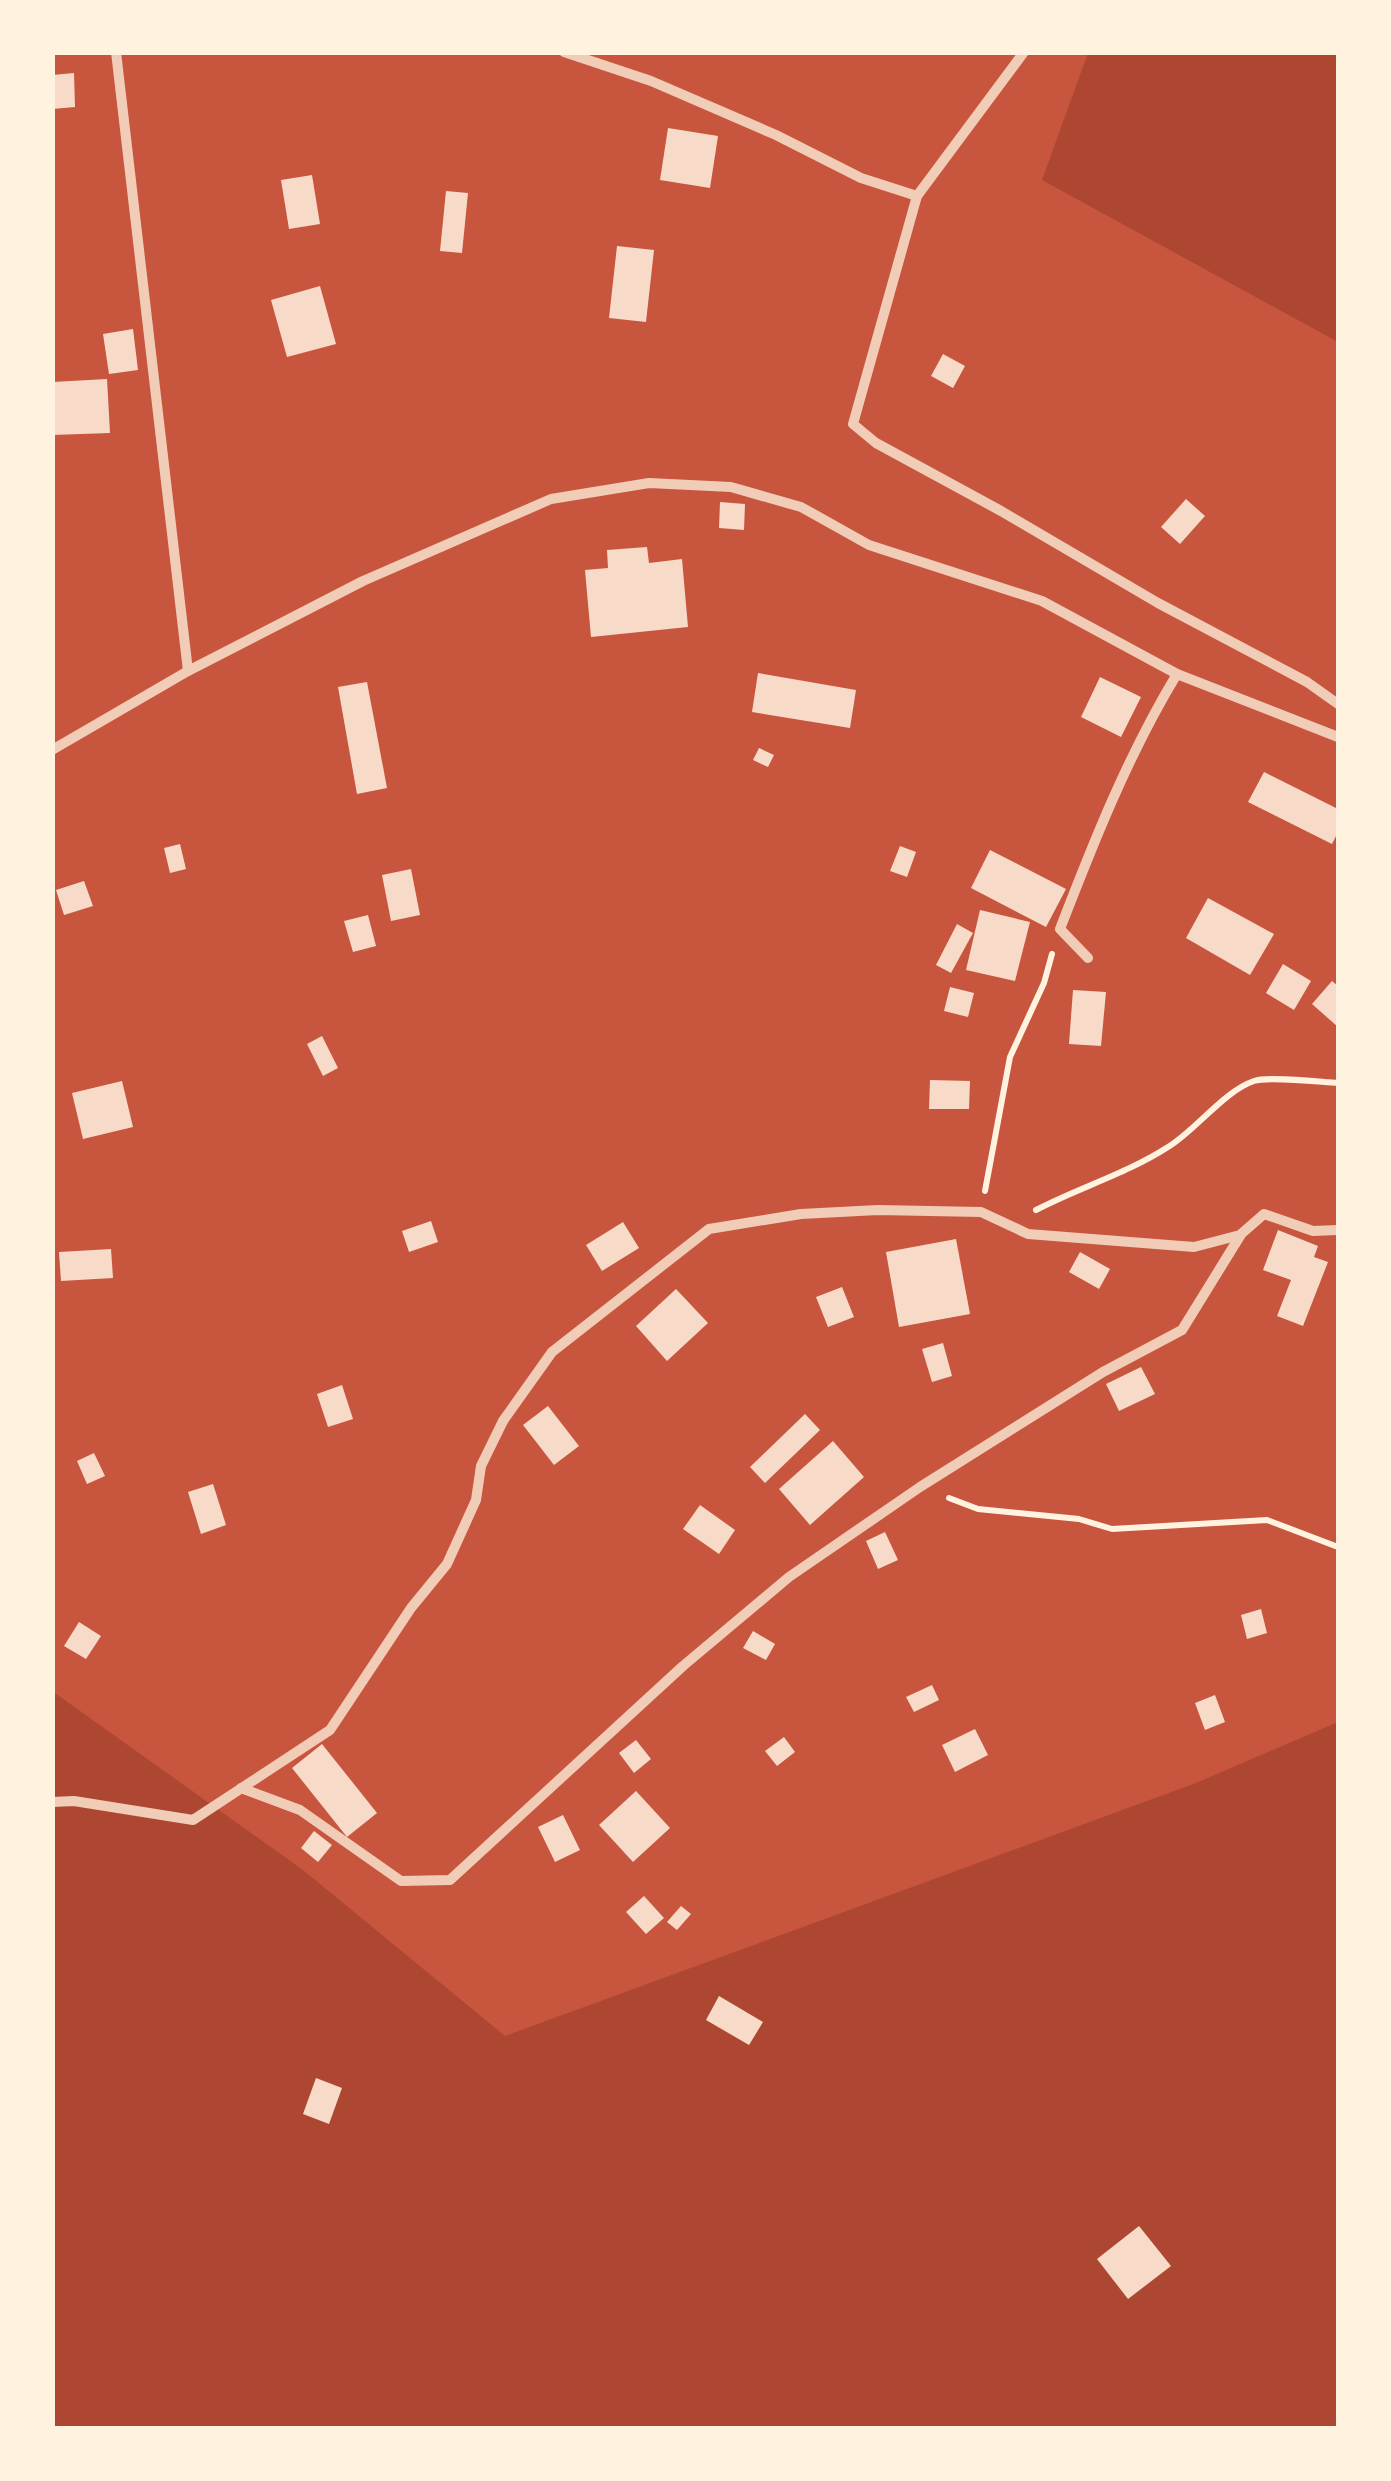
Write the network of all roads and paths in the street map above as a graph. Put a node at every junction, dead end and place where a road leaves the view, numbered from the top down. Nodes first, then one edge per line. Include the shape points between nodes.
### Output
1 (116, 52) edge
2 (564, 52) edge
3 (1024, 52) edge
4 (917, 196) junction
5 (188, 671) junction
6 (1177, 674) junction
7 (1338, 704) edge
8 (1338, 737) edge
9 (52, 750) edge
10 (1060, 929) junction
11 (1088, 958) dead end
12 (1338, 1082) edge
13 (981, 1212) junction
14 (1008, 1224) junction
15 (1338, 1230) edge
16 (1240, 1235) junction
17 (920, 1487) junction
18 (1338, 1547) edge
19 (241, 1788) junction
20 (52, 1802) edge

1 - 5 street
2 - 4 street via 651,81 861,178
3 - 4 street
4 - 7 street via 853,424
5 - 6 street via 363,581 551,500 649,483 731,487 801,507 869,544 1042,601
5 - 9 street
6 - 8 street
6 - 10 street via 1140,737
10 - 11 street
10 - 13 path via 1010,1057
12 - 14 path via 1254,1081 1128,1171
13 - 14 street
13 - 19 street via 801,1214 709,1229 552,1352 503,1421 447,1564 330,1730
14 - 16 street via 1028,1234 1136,1245 1194,1247
15 - 16 street via 1313,1232 1264,1214
16 - 17 street via 1182,1330 1102,1372
17 - 18 path via 978,1509 1079,1519 1112,1529 1266,1520
17 - 19 street via 789,1577 450,1880 401,1881 300,1810
19 - 20 street via 193,1820

